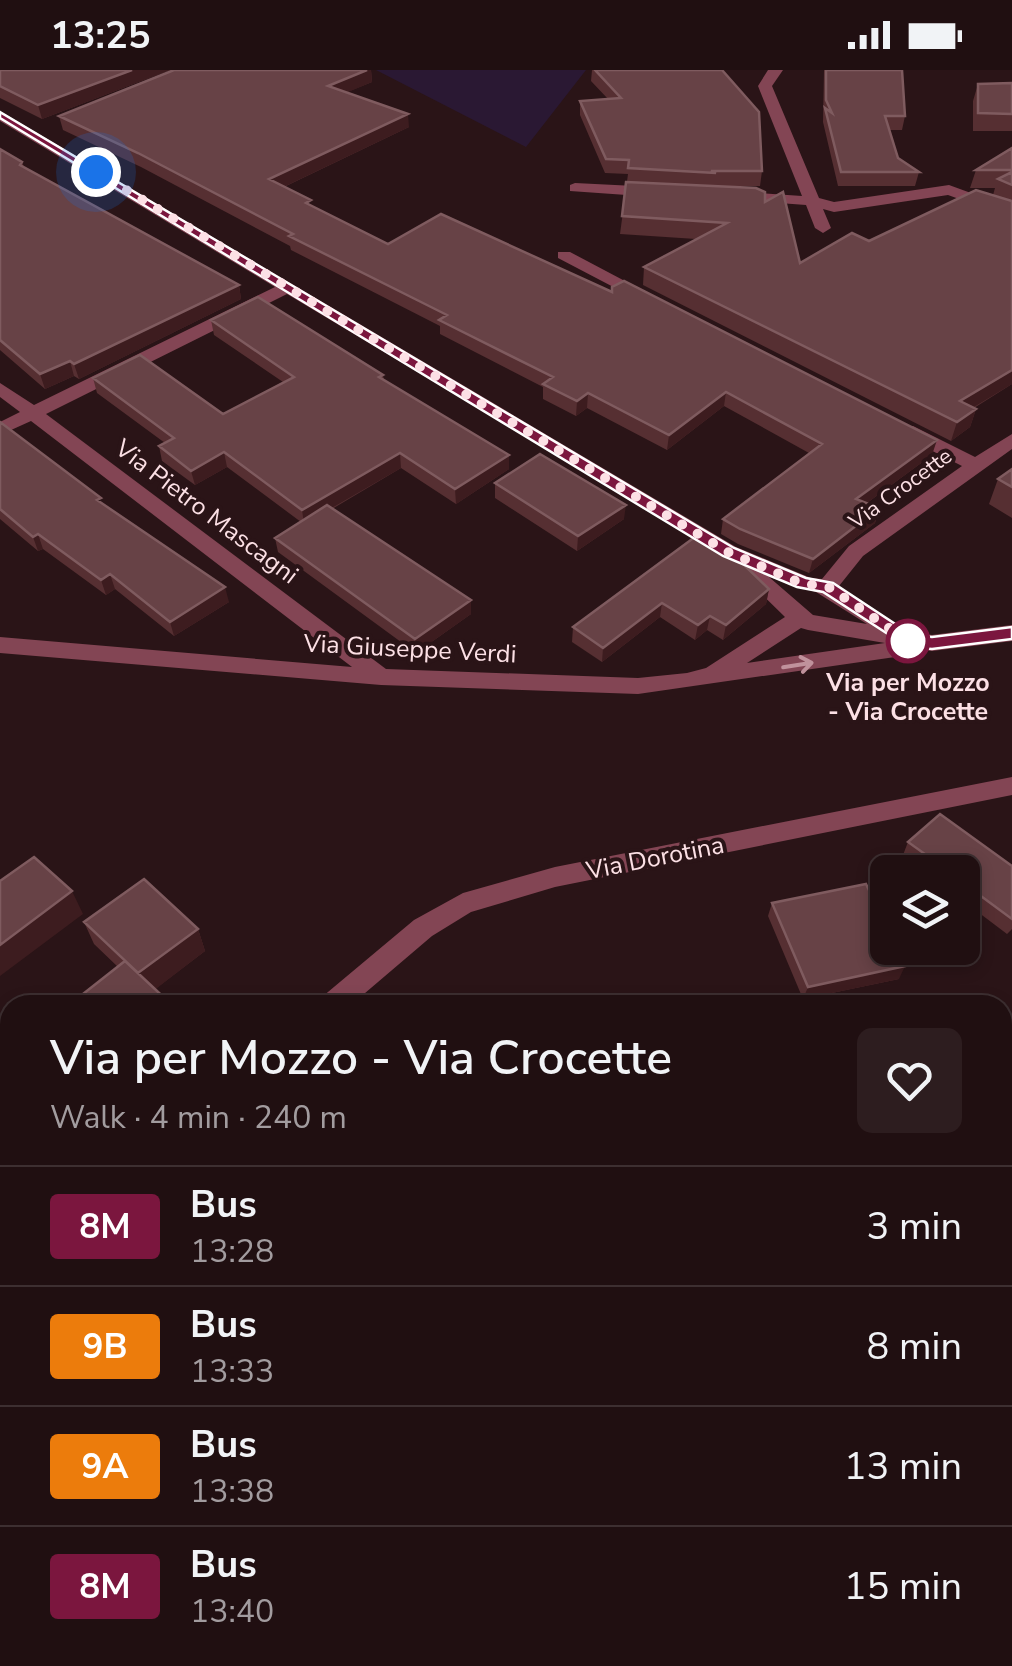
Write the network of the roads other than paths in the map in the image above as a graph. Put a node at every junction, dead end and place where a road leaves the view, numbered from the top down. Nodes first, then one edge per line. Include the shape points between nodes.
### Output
1 (776, 70) edge
2 (0, 116) edge
3 (51, 125) edge
4 (30, 133) junction
5 (575, 188) dead end
6 (667, 193) edge
7 (704, 195) edge
8 (812, 200) junction
9 (1012, 214) edge
10 (823, 228) dead end
11 (564, 254) dead end
12 (288, 288) junction
13 (667, 308) edge
14 (0, 388) edge
15 (33, 413) junction
16 (892, 422) edge
17 (0, 429) edge
18 (1012, 440) edge
19 (975, 465) junction
20 (728, 552) junction
21 (803, 584) junction
22 (834, 593) junction
23 (798, 614) junction
24 (1012, 634) edge
25 (908, 641) junction
26 (932, 643) junction
27 (0, 645) edge
28 (381, 677) junction
29 (701, 678) junction
30 (1012, 786) edge
31 (344, 995) edge

1 - 8 street via 766,86
2 - 4 street
3 - 4 street
4 - 12 street
5 - 6 street
7 - 8 street
8 - 9 street via 834,208 949,190
8 - 10 street
11 - 13 street
12 - 15 street
12 - 20 street
14 - 15 street, Via Pietro Mascagni
15 - 17 street
15 - 28 street, Via Pietro Mascagni
16 - 19 street
18 - 19 street, Via Crocette
19 - 22 street, Via Crocette via 856,551
20 - 21 street
20 - 23 street
21 - 22 street
21 - 23 street via 790,589
22 - 23 street, Via Crocette via 843,607 836,618
22 - 25 street
23 - 25 street
23 - 29 street, Via Giuseppe Verdi
24 - 26 street
25 - 26 street
29 -> 26 street
27 - 28 street, Via Giuseppe Verdi
28 - 29 street, Via Giuseppe Verdi via 638,686
30 - 31 street, Via Dorotina via 555,877 463,904 422,928

